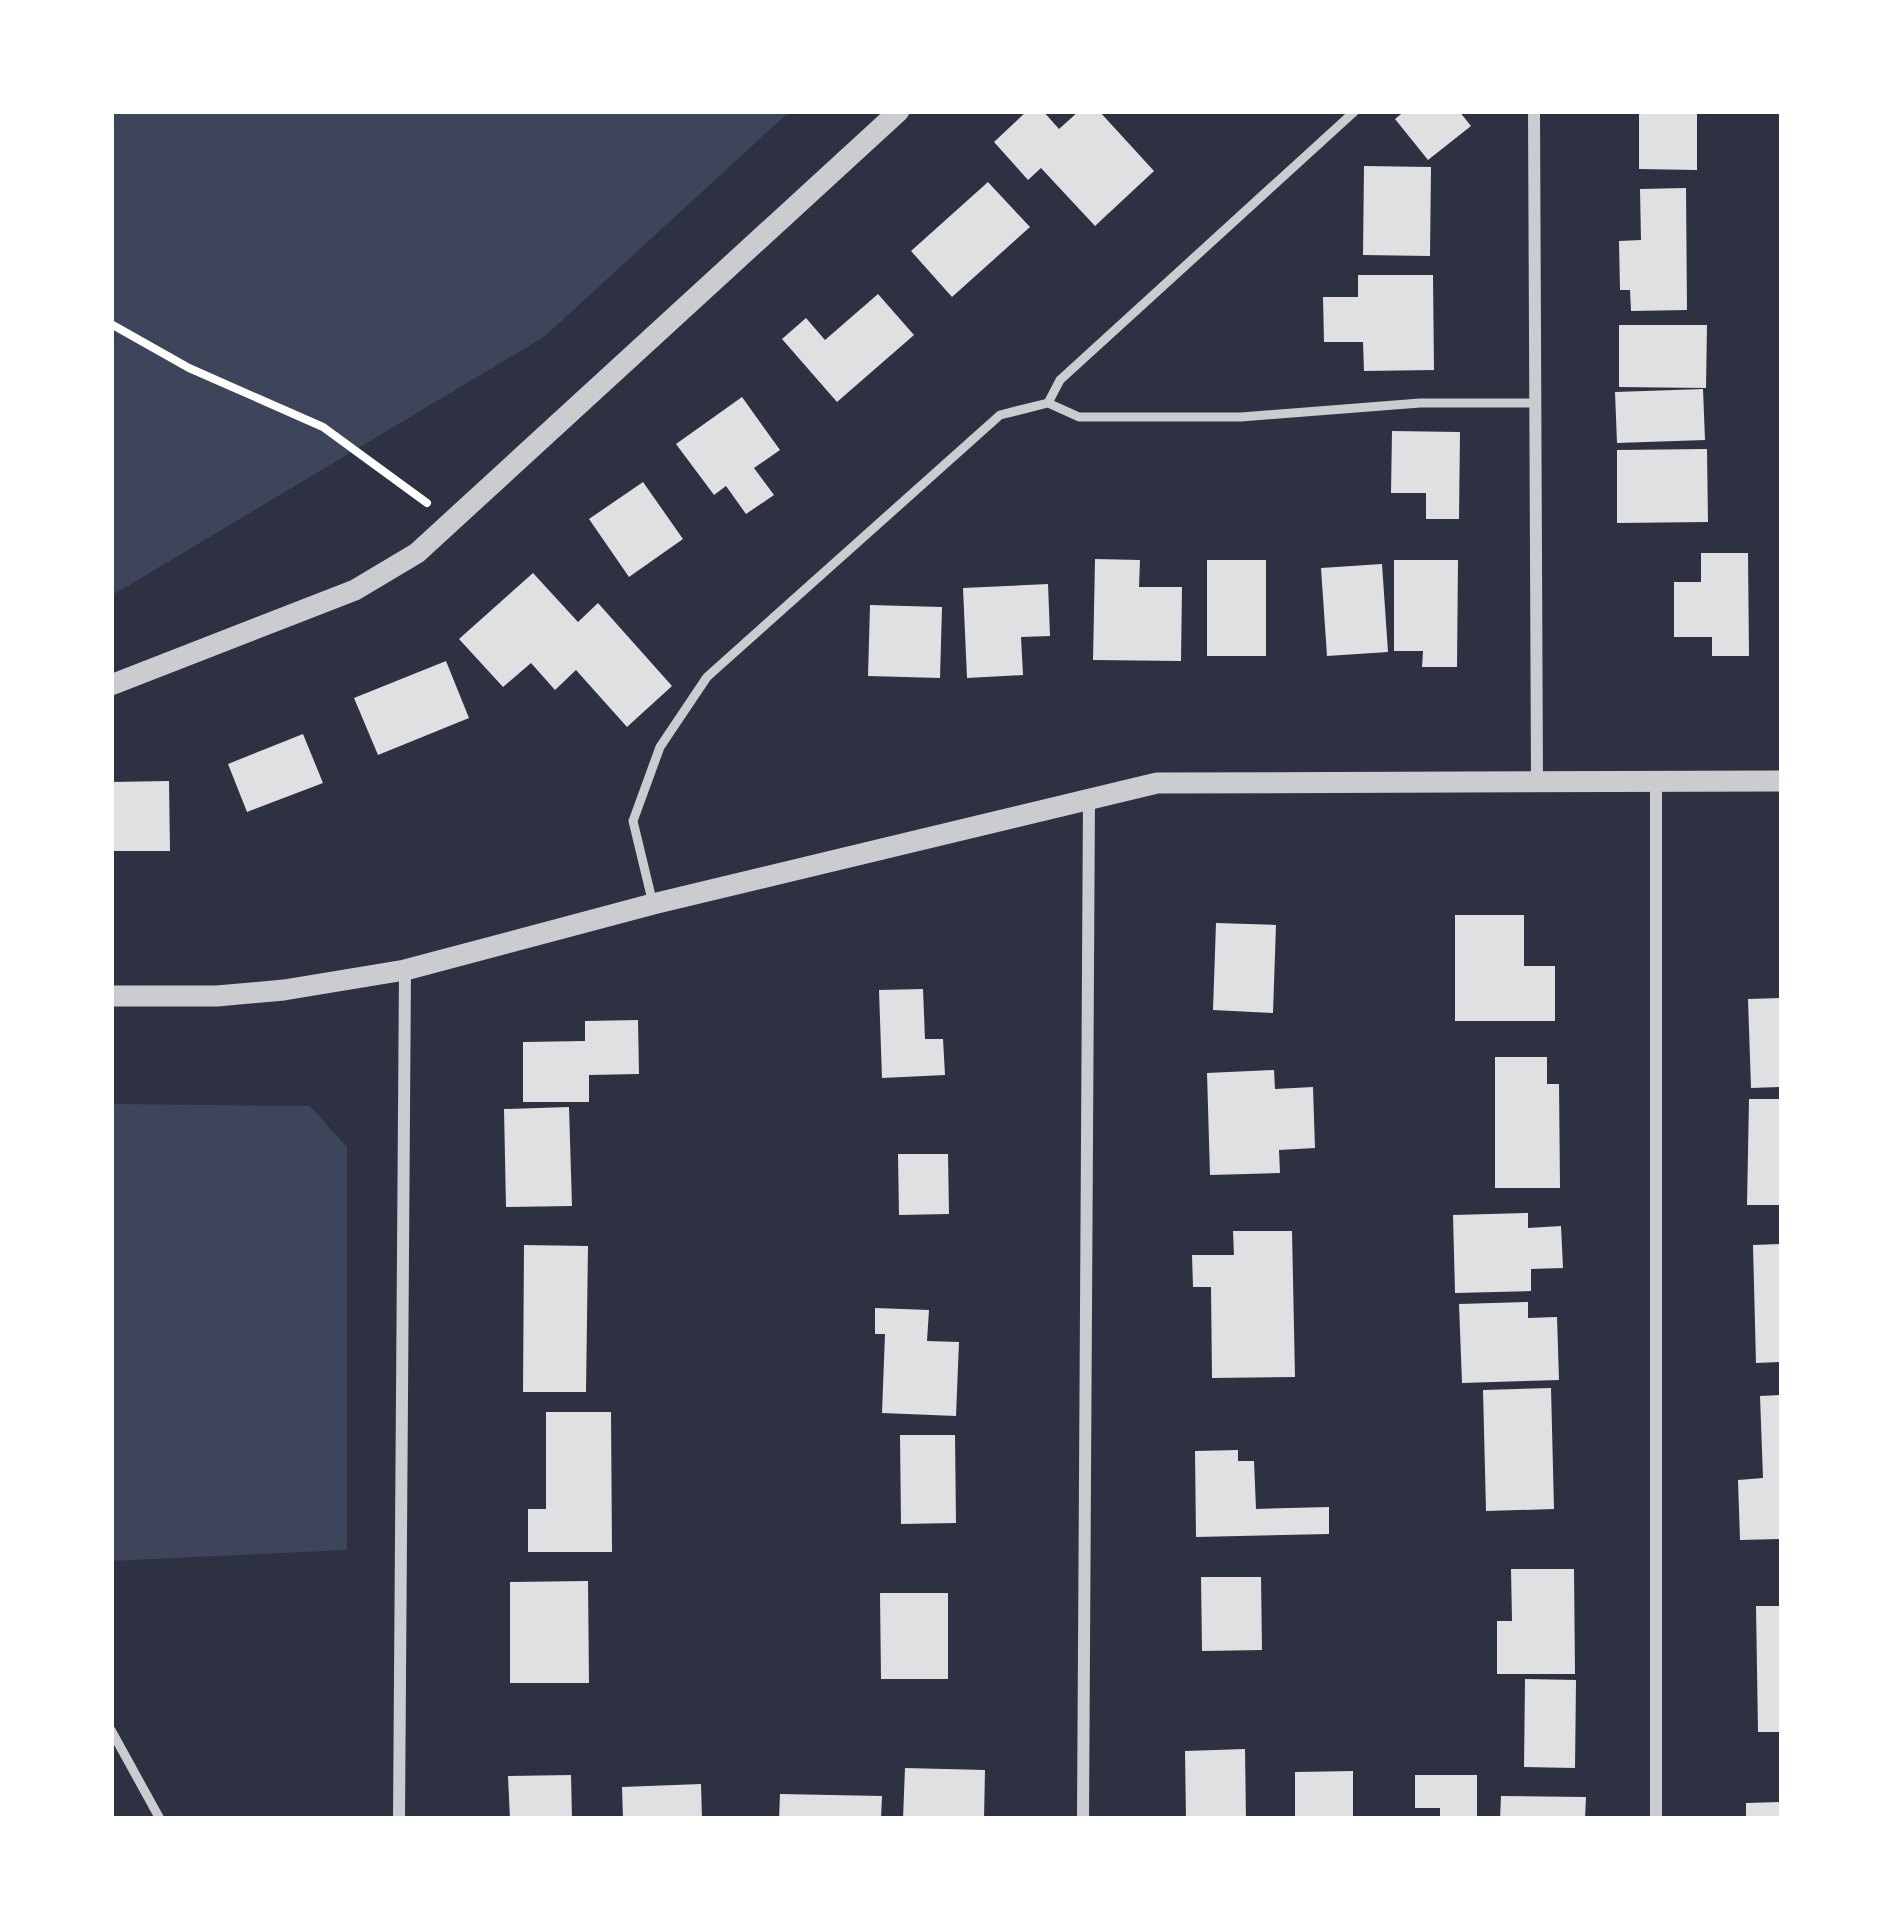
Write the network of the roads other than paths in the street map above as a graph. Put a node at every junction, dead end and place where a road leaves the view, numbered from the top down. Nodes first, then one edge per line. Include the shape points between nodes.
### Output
1 (899, 111) edge
2 (1355, 111) edge
3 (1534, 111) edge
4 (1048, 403) junction
5 (1534, 403) junction
6 (111, 685) edge
7 (1537, 781) junction
8 (1656, 781) junction
9 (1782, 781) edge
10 (1089, 797) junction
11 (653, 904) junction
12 (405, 970) junction
13 (111, 996) edge
14 (111, 1730) edge
15 (160, 1819) edge
16 (399, 1819) edge
17 (1083, 1819) edge
18 (1656, 1819) edge

1 - 6 street via 417,553 355,590
2 - 4 lane via 1060,380
3 - 5 street
4 - 5 lane via 1078,417
4 - 11 lane via 1000,415 707,677 660,747 633,821
5 - 7 street
7 - 8 street
7 - 10 street via 1172,782
8 - 9 street
8 - 18 street
10 - 11 street
10 - 17 street
11 - 12 street
12 - 13 street via 217,996
12 - 16 street
14 - 15 lane

